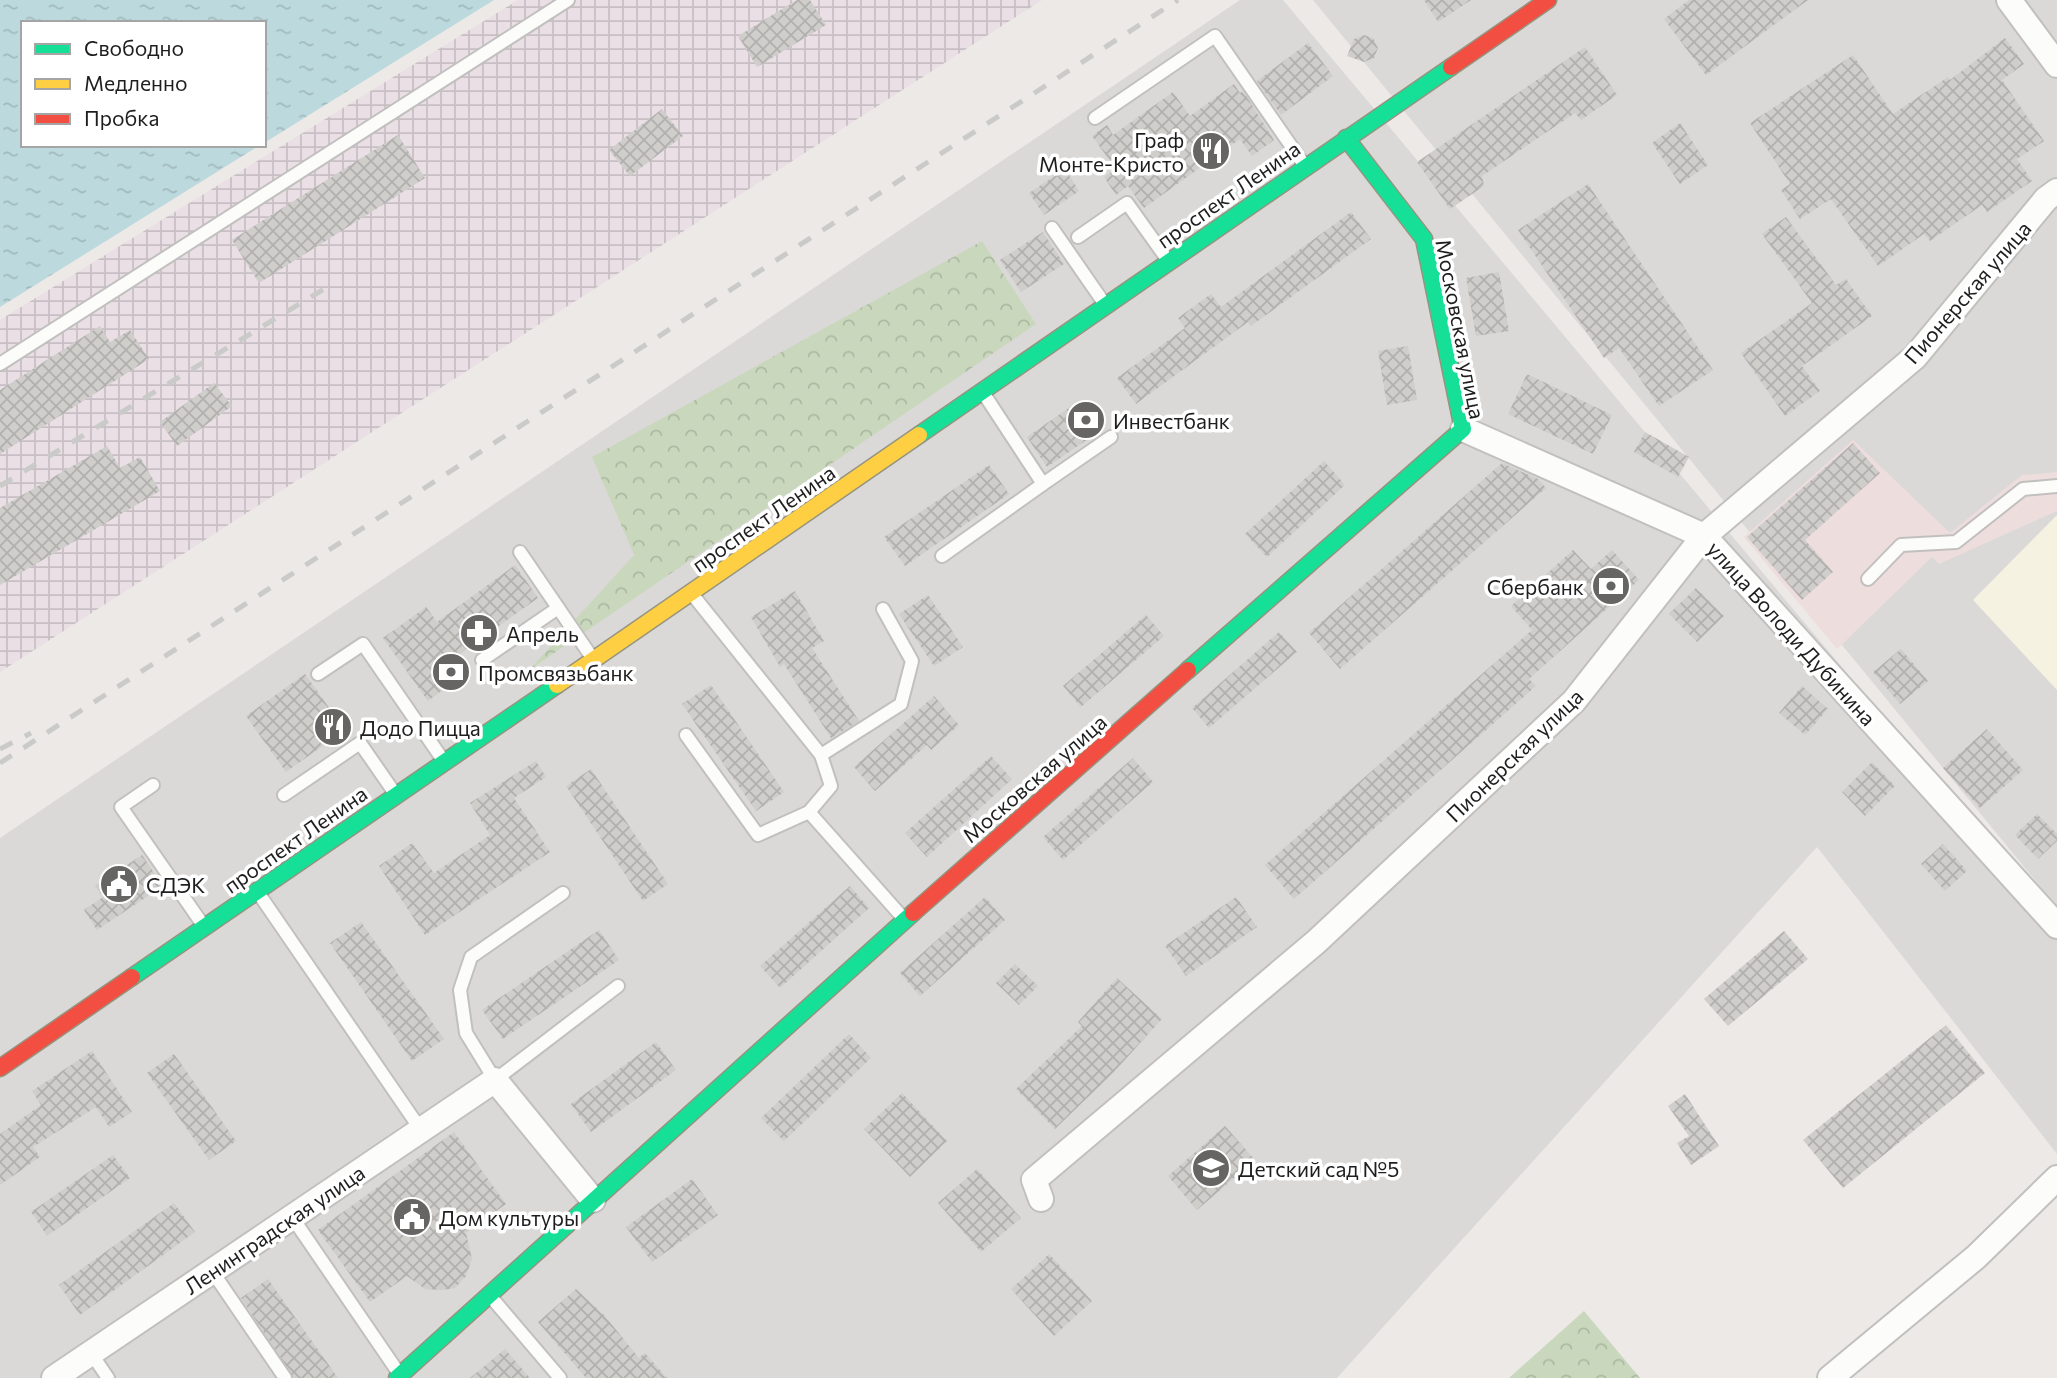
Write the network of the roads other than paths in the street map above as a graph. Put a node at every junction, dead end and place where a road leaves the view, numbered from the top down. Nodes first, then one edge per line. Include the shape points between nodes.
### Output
1 (568, 0) edge
2 (1548, 0) edge
3 (2009, 0) edge
4 (2057, 65) edge
5 (1095, 118) dead end
6 (1346, 138) junction
7 (1305, 166) junction
8 (2057, 191) edge
9 (1052, 228) dead end
10 (1078, 237) dead end
11 (1168, 261) junction
12 (1106, 305) junction
13 (0, 364) edge
14 (982, 391) junction
15 (1463, 429) junction
16 (1111, 437) dead end
17 (1043, 484) junction
18 (2057, 486) edge
19 (1704, 536) junction
20 (520, 552) dead end
21 (943, 556) dead end
22 (1868, 579) dead end
23 (691, 593) junction
24 (558, 608) junction
25 (883, 609) dead end
26 (482, 660) dead end
27 (594, 660) junction
28 (318, 674) dead end
29 (686, 735) dead end
30 (821, 755) junction
31 (444, 762) junction
32 (153, 785) dead end
33 (284, 795) dead end
34 (396, 795) junction
35 (809, 812) junction
36 (257, 891) junction
37 (562, 893) dead end
38 (905, 920) junction
39 (2057, 926) edge
40 (205, 927) junction
41 (618, 986) dead end
42 (0, 1068) edge
43 (495, 1080) junction
44 (421, 1130) junction
45 (2057, 1178) edge
46 (1041, 1199) dead end
47 (593, 1200) junction
48 (292, 1217) junction
49 (212, 1271) junction
50 (489, 1294) junction
51 (91, 1353) junction
52 (398, 1377) edge
53 (54, 1378) edge
54 (108, 1378) edge
55 (285, 1378) edge
56 (560, 1378) edge
57 (1830, 1378) edge

1 - 13 lane
2 - 6 main road, проспект Ленина
3 - 4 street
5 - 7 lane via 1216,36
6 - 7 main road, проспект Ленина
6 - 15 main road, Московская улица via 1424,239
7 - 11 main road, проспект Ленина
8 - 19 street, Пионерская улица via 1915,357
9 - 12 lane
10 - 11 lane via 1127,203
11 - 12 main road, проспект Ленина
12 - 14 main road, проспект Ленина
14 - 17 lane
14 - 23 main road, проспект Ленина
15 - 19 street, улица Володи Дубинина
15 - 38 main road, Московская улица
16 - 17 lane
17 - 21 lane
18 - 22 lane via 2023,489 1956,542 1902,545
19 - 39 street, улица Володи Дубинина
19 - 46 street, Пионерская улица via 1574,701 1316,942 1034,1180
20 - 24 lane
23 - 27 main road, проспект Ленина
23 - 30 lane
24 - 26 lane
24 - 27 lane
25 - 30 lane via 912,662 901,704
27 - 31 main road, проспект Ленина
28 - 31 lane via 363,644
29 - 35 lane via 758,835
30 - 35 lane via 831,786
31 - 34 main road, проспект Ленина
32 - 40 lane via 121,807
33 - 34 lane via 360,743
34 - 36 main road, проспект Ленина
35 - 38 lane
36 - 40 main road, проспект Ленина
36 - 44 lane
37 - 43 lane via 471,957 460,990 466,1033
38 - 47 main road, Московская улица
40 - 42 main road, проспект Ленина
41 - 43 lane
43 - 44 street, Ленинградская улица
43 - 47 street
44 - 48 street, Ленинградская улица
45 - 57 street via 1976,1257
47 - 50 main road, Московская улица
48 - 49 street, Ленинградская улица
48 - 52 lane
49 - 51 street, Ленинградская улица
49 - 55 lane
50 - 52 main road, Московская улица
50 - 56 lane
51 - 53 street, Ленинградская улица
51 - 54 lane

